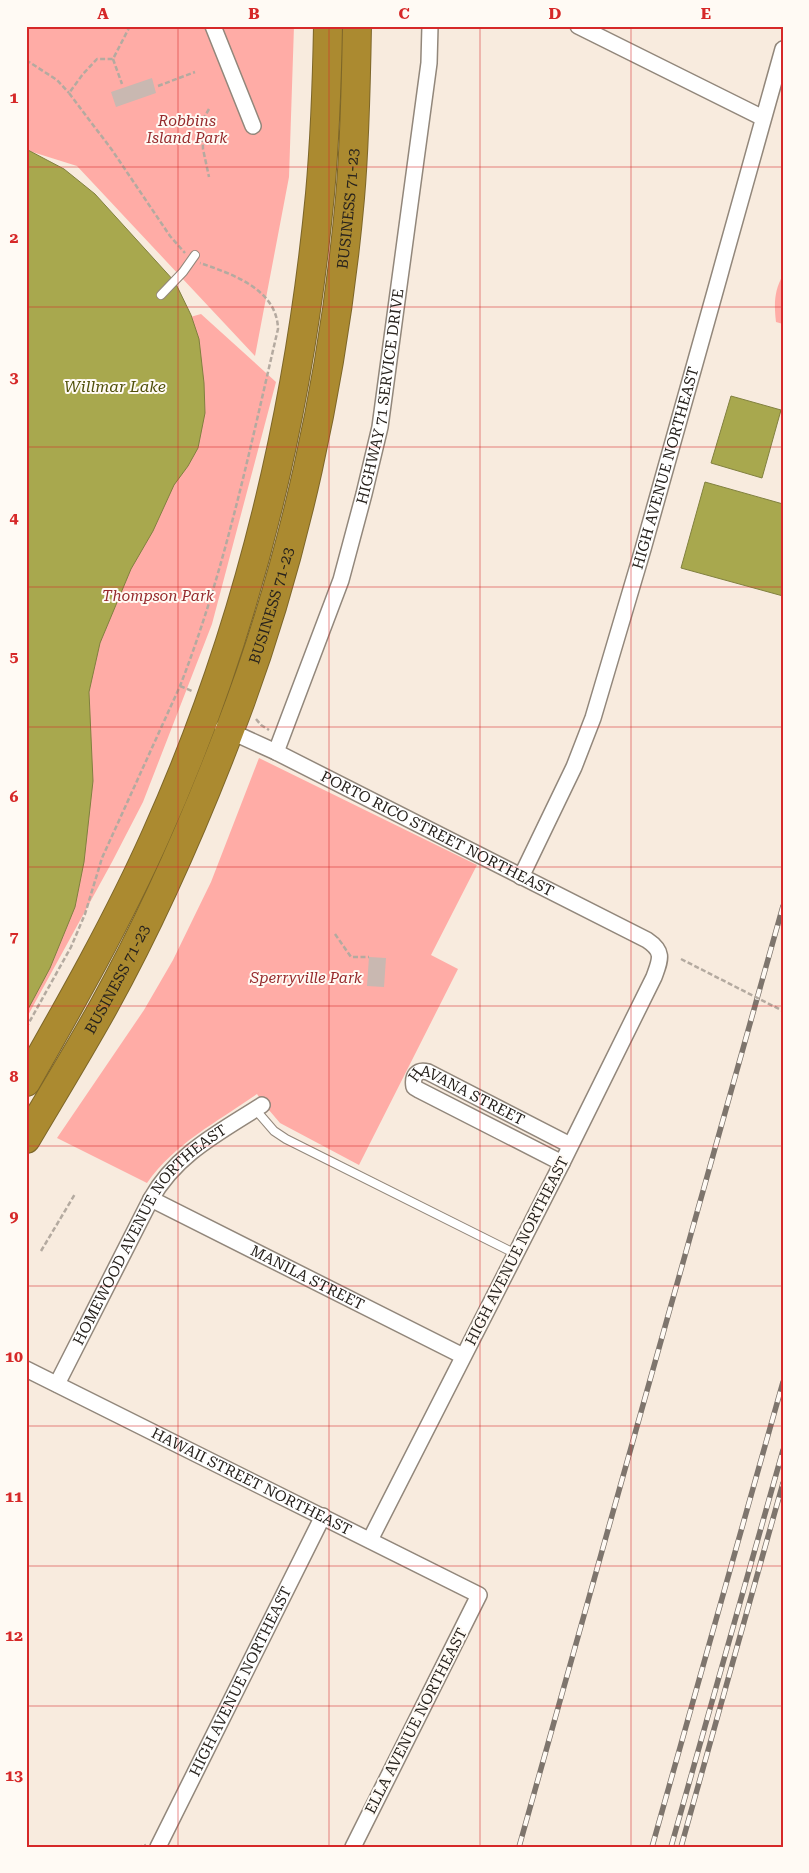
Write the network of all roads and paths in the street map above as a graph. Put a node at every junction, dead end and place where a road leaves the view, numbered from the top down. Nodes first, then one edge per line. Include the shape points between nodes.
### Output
1 (130, 26) edge
2 (213, 26) edge
3 (328, 26) edge
4 (357, 26) edge
5 (430, 26) edge
6 (578, 26) edge
7 (783, 49) edge
8 (113, 59) junction
9 (26, 60) edge
10 (194, 72) dead end
11 (122, 84) dead end
12 (158, 86) dead end
13 (69, 93) junction
14 (209, 109) dead end
15 (764, 118) junction
16 (253, 126) dead end
17 (209, 177) dead end
18 (194, 257) junction
19 (161, 296) dead end
20 (203, 719) junction
21 (230, 731) junction
22 (276, 752) junction
23 (521, 877) junction
24 (335, 934) dead end
25 (369, 957) dead end
26 (681, 958) dead end
27 (660, 960) joint
28 (783, 1011) edge
29 (26, 1028) edge
30 (26, 1082) edge
31 (258, 1107) joint
32 (26, 1139) edge
33 (570, 1145) junction
34 (562, 1163) junction
35 (75, 1194) dead end
36 (151, 1199) junction
37 (41, 1251) dead end
38 (516, 1254) junction
39 (463, 1356) junction
40 (26, 1369) edge
41 (56, 1384) junction
42 (323, 1516) junction
43 (370, 1540) junction
44 (479, 1594) joint
45 (158, 1847) edge
46 (353, 1847) edge

1 - 8 path
2 - 16 street
3 - 20 highway, BUSINESS 71-23 via 320,193 293,392 258,548
4 - 21 highway, BUSINESS 71-23 via 350,197 322,399 278,582
5 - 22 street, HIGHWAY 71 SERVICE DRIVE via 428,63 380,427 341,580
6 - 15 street
7 - 15 street, HIGH AVENUE NORTHEAST
8 - 11 path
8 - 13 path via 98,58
9 - 13 path via 57,80
10 - 12 path
13 - 18 path via 179,248
14 - 17 path via 202,121
15 - 23 street, HIGH AVENUE NORTHEAST via 593,718 574,767
18 - 19 lane
18 - 29 path via 258,291 274,308 278,329 221,559 191,657 102,858 71,947
20 - 21 street, PORTO RICO STREET NORTHEAST
20 - 30 highway, BUSINESS 71-23 via 157,833 122,908
21 - 22 street, PORTO RICO STREET NORTHEAST
21 - 32 highway, BUSINESS 71-23 via 180,850 105,1005
22 - 23 street, PORTO RICO STREET NORTHEAST
23 - 27 street, PORTO RICO STREET NORTHEAST via 647,940 656,947
24 - 25 path via 351,957
26 - 28 path, bridge
27 - 33 street, HIGH AVENUE NORTHEAST
31 - 36 street, HOMEWOOD AVENUE NORTHEAST via 182,1159 164,1178
31 - 38 lane via 274,1131 286,1139
33 - 34 street, HIGH AVENUE NORTHEAST
33 - 34 street, HAVANA STREET via 428,1072 418,1072 414,1076 414,1087 419,1090
34 - 38 street, HIGH AVENUE NORTHEAST
35 - 37 path
36 - 39 street, MANILA STREET
36 - 41 street, HOMEWOOD AVENUE NORTHEAST
38 - 39 street, HIGH AVENUE NORTHEAST
39 - 43 street, HIGH AVENUE NORTHEAST
40 - 41 street, HAWAII STREET NORTHEAST
41 - 42 street, HAWAII STREET NORTHEAST
42 - 43 street, HAWAII STREET NORTHEAST
42 - 45 street, HIGH AVENUE NORTHEAST
43 - 44 street, HAWAII STREET NORTHEAST
44 - 46 street, ELLA AVENUE NORTHEAST

